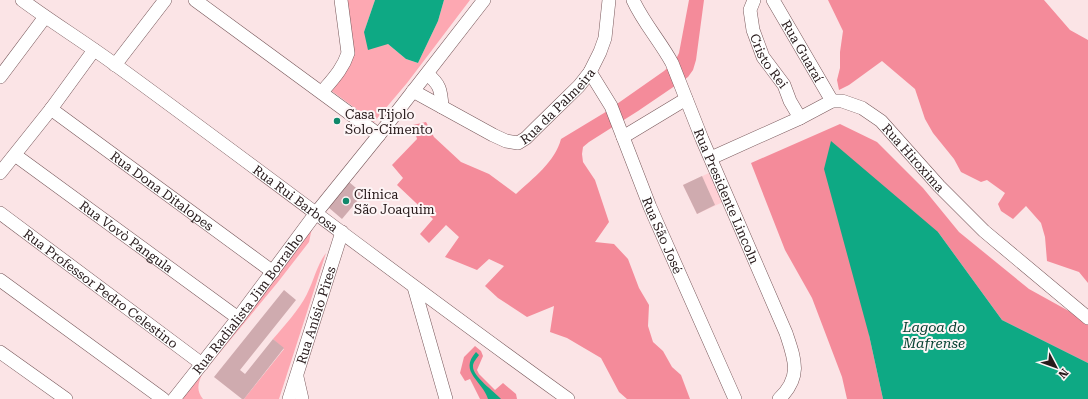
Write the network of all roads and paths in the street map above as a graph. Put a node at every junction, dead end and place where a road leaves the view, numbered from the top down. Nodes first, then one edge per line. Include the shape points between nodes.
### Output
1 (22, 0) edge
2 (165, 0) edge
3 (195, 0) edge
4 (341, 0) edge
5 (484, 0) edge
6 (609, 0) edge
7 (632, 0) edge
8 (754, 0) edge
9 (773, 0) edge
10 (45, 17) junction
11 (94, 50) junction
12 (115, 65) junction
13 (590, 72) junction
14 (427, 74) junction
15 (0, 77) edge
16 (413, 91) junction
17 (322, 92) junction
18 (686, 99) junction
19 (832, 101) junction
20 (442, 107) junction
21 (51, 109) junction
22 (800, 118) junction
23 (621, 132) junction
24 (379, 135) junction
25 (15, 155) junction
26 (711, 158) junction
27 (0, 174) edge
28 (0, 213) edge
29 (316, 213) junction
30 (342, 232) junction
31 (273, 272) junction
32 (0, 280) edge
33 (414, 287) junction
34 (238, 318) junction
35 (1088, 318) edge
36 (0, 352) edge
37 (202, 364) junction
38 (297, 377) junction
39 (786, 396) edge
40 (66, 399) edge
41 (163, 399) edge
42 (174, 399) edge
43 (290, 399) edge
44 (302, 399) edge
45 (446, 399) edge
46 (568, 399) edge
47 (735, 399) edge

1 - 10 street, Rua Rui Barbosa
2 - 12 street
3 - 17 street
4 - 17 street via 348,53 340,71
5 - 14 street, Rua Radialista Jim Borralho
6 - 13 street, Rua da Palmeira via 605,38
7 - 18 street, Rua Presidente Lincoln via 666,51
8 - 22 street, Cristo Rei via 750,10 753,30 763,56 784,85
9 - 19 street, Rua Guaraí
10 - 11 street, Rua Rui Barbosa
10 - 15 street
11 - 12 street, Rua Rui Barbosa
11 - 21 street
12 - 29 street, Rua Rui Barbosa
13 - 20 street, Rua da Palmeira via 579,86 518,143 493,136
13 - 23 street, Rua São José via 611,106
14 - 16 street, Rua Radialista Jim Borralho
14 - 20 street via 439,87
16 - 20 street, Rua da Palmeira
16 - 24 street, Rua Radialista Jim Borralho
17 - 24 street
18 - 23 street
18 - 26 street, Rua Presidente Lincoln
19 - 22 street
19 - 35 street, Rua Hiroxima via 852,104 870,112 881,121 939,186 984,231
21 - 25 street
21 - 31 street, Rua Dona Ditalopes
22 - 26 street
23 - 47 street, Rua São José via 650,207
24 - 29 street, Rua Radialista Jim Borralho
25 - 27 street
25 - 34 street, Rua Vovò Pangula
26 - 39 street, Rua Presidente Lincoln via 786,333 795,364
28 - 37 street, Rua Professor Pedro Celestino
29 - 30 street, Rua Rui Barbosa
29 - 31 street, Rua Radialista Jim Borralho
30 - 33 street, Rua Rui Barbosa
30 - 38 street, Rua Anísio Pires
31 - 34 street, Rua Radialista Jim Borralho
32 - 41 street
33 - 45 street
33 - 46 street, Rua Rui Barbosa
34 - 37 street, Rua Radialista Jim Borralho
36 - 40 street
37 - 42 street, Rua Radialista Jim Borralho
38 - 43 street, Rua Anísio Pires
38 - 44 street

